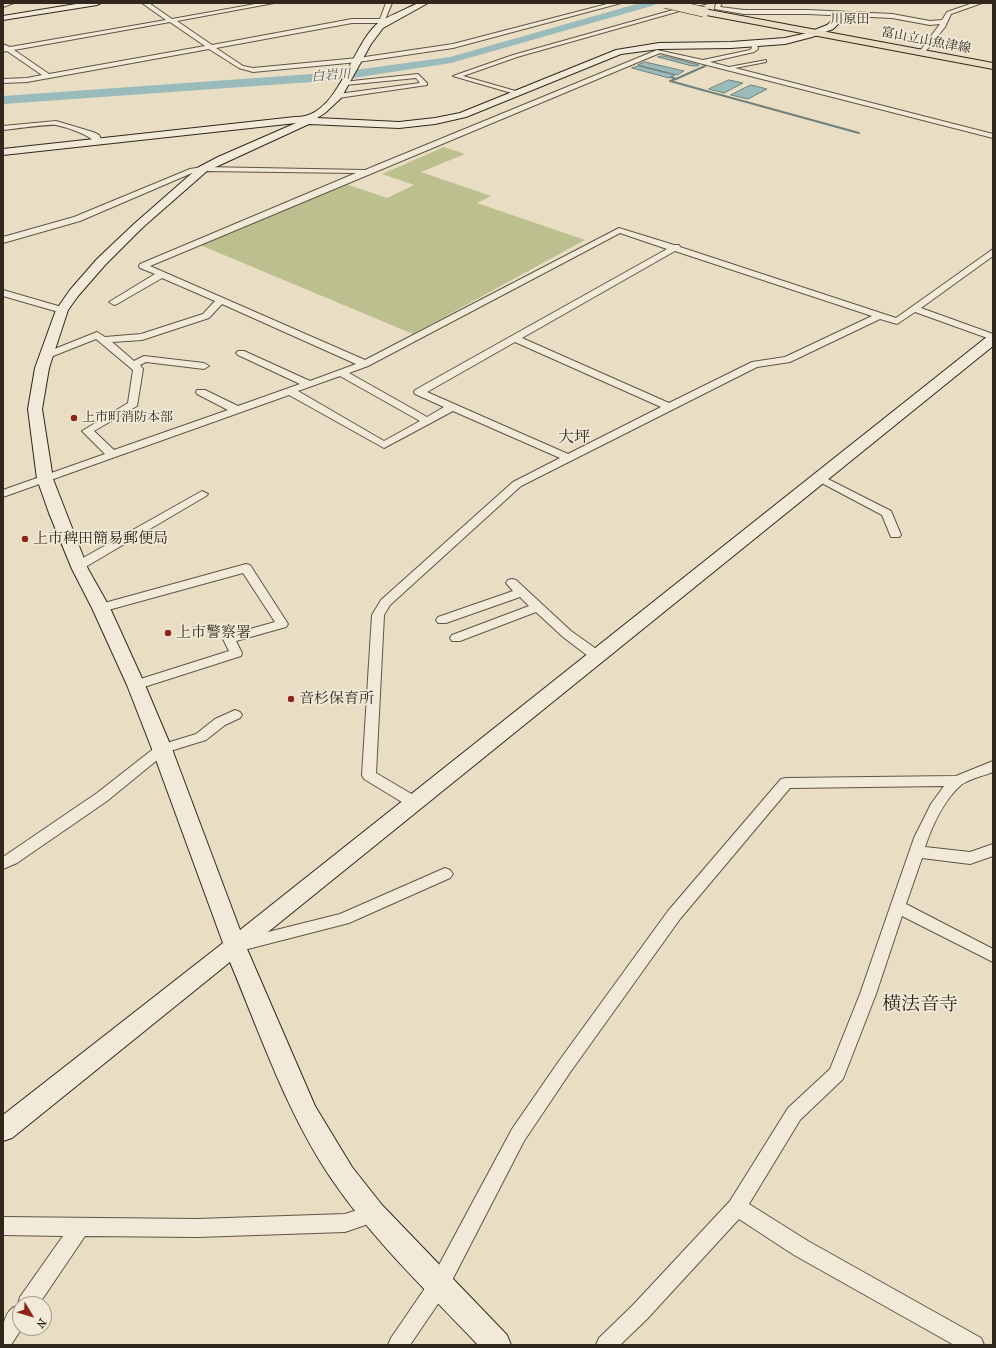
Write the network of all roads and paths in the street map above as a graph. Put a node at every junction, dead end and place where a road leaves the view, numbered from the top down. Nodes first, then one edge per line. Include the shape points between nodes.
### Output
1 (11, 3) edge
2 (96, 3) edge
3 (145, 3) edge
4 (271, 3) edge
5 (389, 3) edge
6 (424, 3) edge
7 (607, 3) edge
8 (618, 3) edge
9 (665, 3) edge
10 (979, 3) edge
11 (3, 5) edge
12 (687, 7) edge
13 (711, 7) edge
14 (594, 10) junction
15 (845, 14) junction
16 (3, 18) edge
17 (170, 20) junction
18 (944, 22) junction
19 (381, 23) junction
20 (628, 25) junction
21 (817, 32) junction
22 (754, 44) junction
23 (209, 46) junction
24 (4, 48) edge
25 (923, 51) junction
26 (358, 60) junction
27 (764, 61) dead end
28 (702, 62) junction
29 (993, 65) edge
30 (728, 68) junction
31 (46, 76) junction
32 (3, 81) edge
33 (345, 83) junction
34 (517, 93) junction
35 (338, 96) junction
36 (307, 121) junction
37 (3, 128) edge
38 (992, 135) edge
39 (98, 141) junction
40 (3, 152) edge
41 (203, 169) junction
42 (368, 171) junction
43 (3, 240) edge
44 (676, 247) junction
45 (993, 252) edge
46 (162, 274) junction
47 (3, 293) edge
48 (221, 300) junction
49 (114, 302) dead end
50 (914, 309) junction
51 (62, 310) junction
52 (880, 315) junction
53 (515, 338) junction
54 (993, 338) edge
55 (104, 340) junction
56 (241, 353) dead end
57 (45, 356) junction
58 (365, 364) junction
59 (133, 365) junction
60 (204, 366) dead end
61 (341, 373) junction
62 (309, 384) junction
63 (290, 391) junction
64 (201, 392) dead end
65 (452, 407) junction
66 (669, 407) junction
67 (237, 410) junction
68 (428, 421) junction
69 (113, 455) junction
70 (568, 458) junction
71 (820, 478) junction
72 (45, 479) junction
73 (3, 494) edge
74 (202, 494) dead end
75 (896, 535) dead end
76 (78, 566) junction
77 (512, 583) dead end
78 (522, 592) junction
79 (538, 607) junction
80 (102, 608) junction
81 (442, 620) dead end
82 (456, 638) dead end
83 (597, 656) junction
84 (136, 686) junction
85 (235, 715) dead end
86 (162, 750) junction
87 (993, 766) edge
88 (957, 781) junction
89 (415, 803) junction
90 (993, 850) edge
91 (917, 852) junction
92 (3, 863) edge
93 (445, 874) dead end
94 (899, 907) junction
95 (234, 947) junction
96 (993, 956) edge
97 (3, 1130) edge
98 (737, 1207) junction
99 (372, 1214) junction
100 (3, 1226) edge
101 (81, 1226) junction
102 (439, 1285) junction
103 (33, 1296) edge
104 (12, 1326) edge
105 (3, 1339) edge
106 (398, 1345) edge
107 (497, 1345) edge
108 (606, 1345) edge
109 (974, 1345) edge

1 - 11 street
2 - 16 street
3 - 17 street
4 - 17 street
5 - 19 street
6 - 19 street
7 - 14 street
8 - 14 street
9 - 12 main road, 富山立山魚津線, bridge
10 - 18 street via 949,13
12 - 13 main road, 富山立山魚津線, bridge
12 - 20 street
13 - 15 street via 744,12
13 - 20 street
13 - 21 main road, 富山立山魚津線
14 - 26 street via 468,43
15 - 18 street via 892,16 930,23
15 - 21 street via 841,19
17 - 23 street
17 - 24 street
18 - 25 street
19 - 23 street via 352,21
19 - 26 street
20 - 34 street via 515,56 456,76
21 - 22 street via 788,40
21 - 25 main road, 富山立山魚津線
21 - 29 main road, 富山立山魚津線
22 - 28 street via 755,49 752,51
22 - 34 street via 638,48 604,58
23 - 26 street via 241,67 253,70
23 - 31 street
24 - 31 street
25 - 29 main road, 富山立山魚津線
26 - 33 street
27 - 30 street
28 - 30 street
28 - 42 street via 659,51
30 - 38 street
31 - 32 street
33 - 35 street
33 - 35 street via 418,76 425,84
34 - 36 street via 462,115 435,121 399,125
35 - 36 street
36 - 39 street via 294,120
36 - 41 street
37 - 39 street via 56,123 90,134
39 - 40 street
41 - 42 street
41 - 43 street via 190,171 77,219
41 - 51 street via 101,262
42 - 46 street via 143,266
44 - 52 street
44 - 53 street
44 - 58 street via 619,230
45 - 50 street
46 - 48 street
46 - 49 street
47 - 51 street
48 - 55 street via 206,316 142,337
48 - 58 street
50 - 52 street via 897,321
50 - 54 street
51 - 57 street
52 - 66 street via 833,340 787,360 755,364
53 - 65 street via 418,392
53 - 66 street
54 - 71 street
55 - 57 street via 97,335
55 - 59 street
56 - 62 street
57 - 72 street via 34,409
58 - 61 street
59 - 60 street via 144,359
59 - 69 street via 138,369 133,404 87,431
61 - 62 street
61 - 68 street
62 - 63 street
63 - 67 street
63 - 68 street via 384,445
64 - 67 street
65 - 68 street
65 - 70 street
66 - 70 street
67 - 69 street
69 - 72 street
70 - 89 street via 516,484 385,603 378,615 369,775
71 - 75 street via 887,513
71 - 83 street
72 - 73 street
72 - 76 street
74 - 76 street
76 - 80 street
77 - 78 street
78 - 79 street
78 - 81 street
79 - 82 street
79 - 83 street via 567,634
80 - 84 street
80 - 84 street via 246,568 282,624 229,639 236,653
83 - 89 street
84 - 86 street
85 - 86 street via 220,722 201,737
86 - 92 street via 102,797
86 - 95 street
87 - 88 street
88 - 91 street via 932,813
88 - 102 street via 786,783 674,915 518,1135
89 - 95 street
90 - 91 street via 970,858
91 - 94 street
93 - 95 street via 344,919
94 - 96 street
94 - 98 street via 837,1074 794,1114
95 - 97 street
95 - 99 street via 305,1112 343,1176
98 - 108 street
98 - 109 street via 801,1248
99 - 101 street via 345,1223 197,1228
99 - 102 street
100 - 101 street
101 - 103 street
102 - 106 street
102 - 107 street
104 - 105 street

